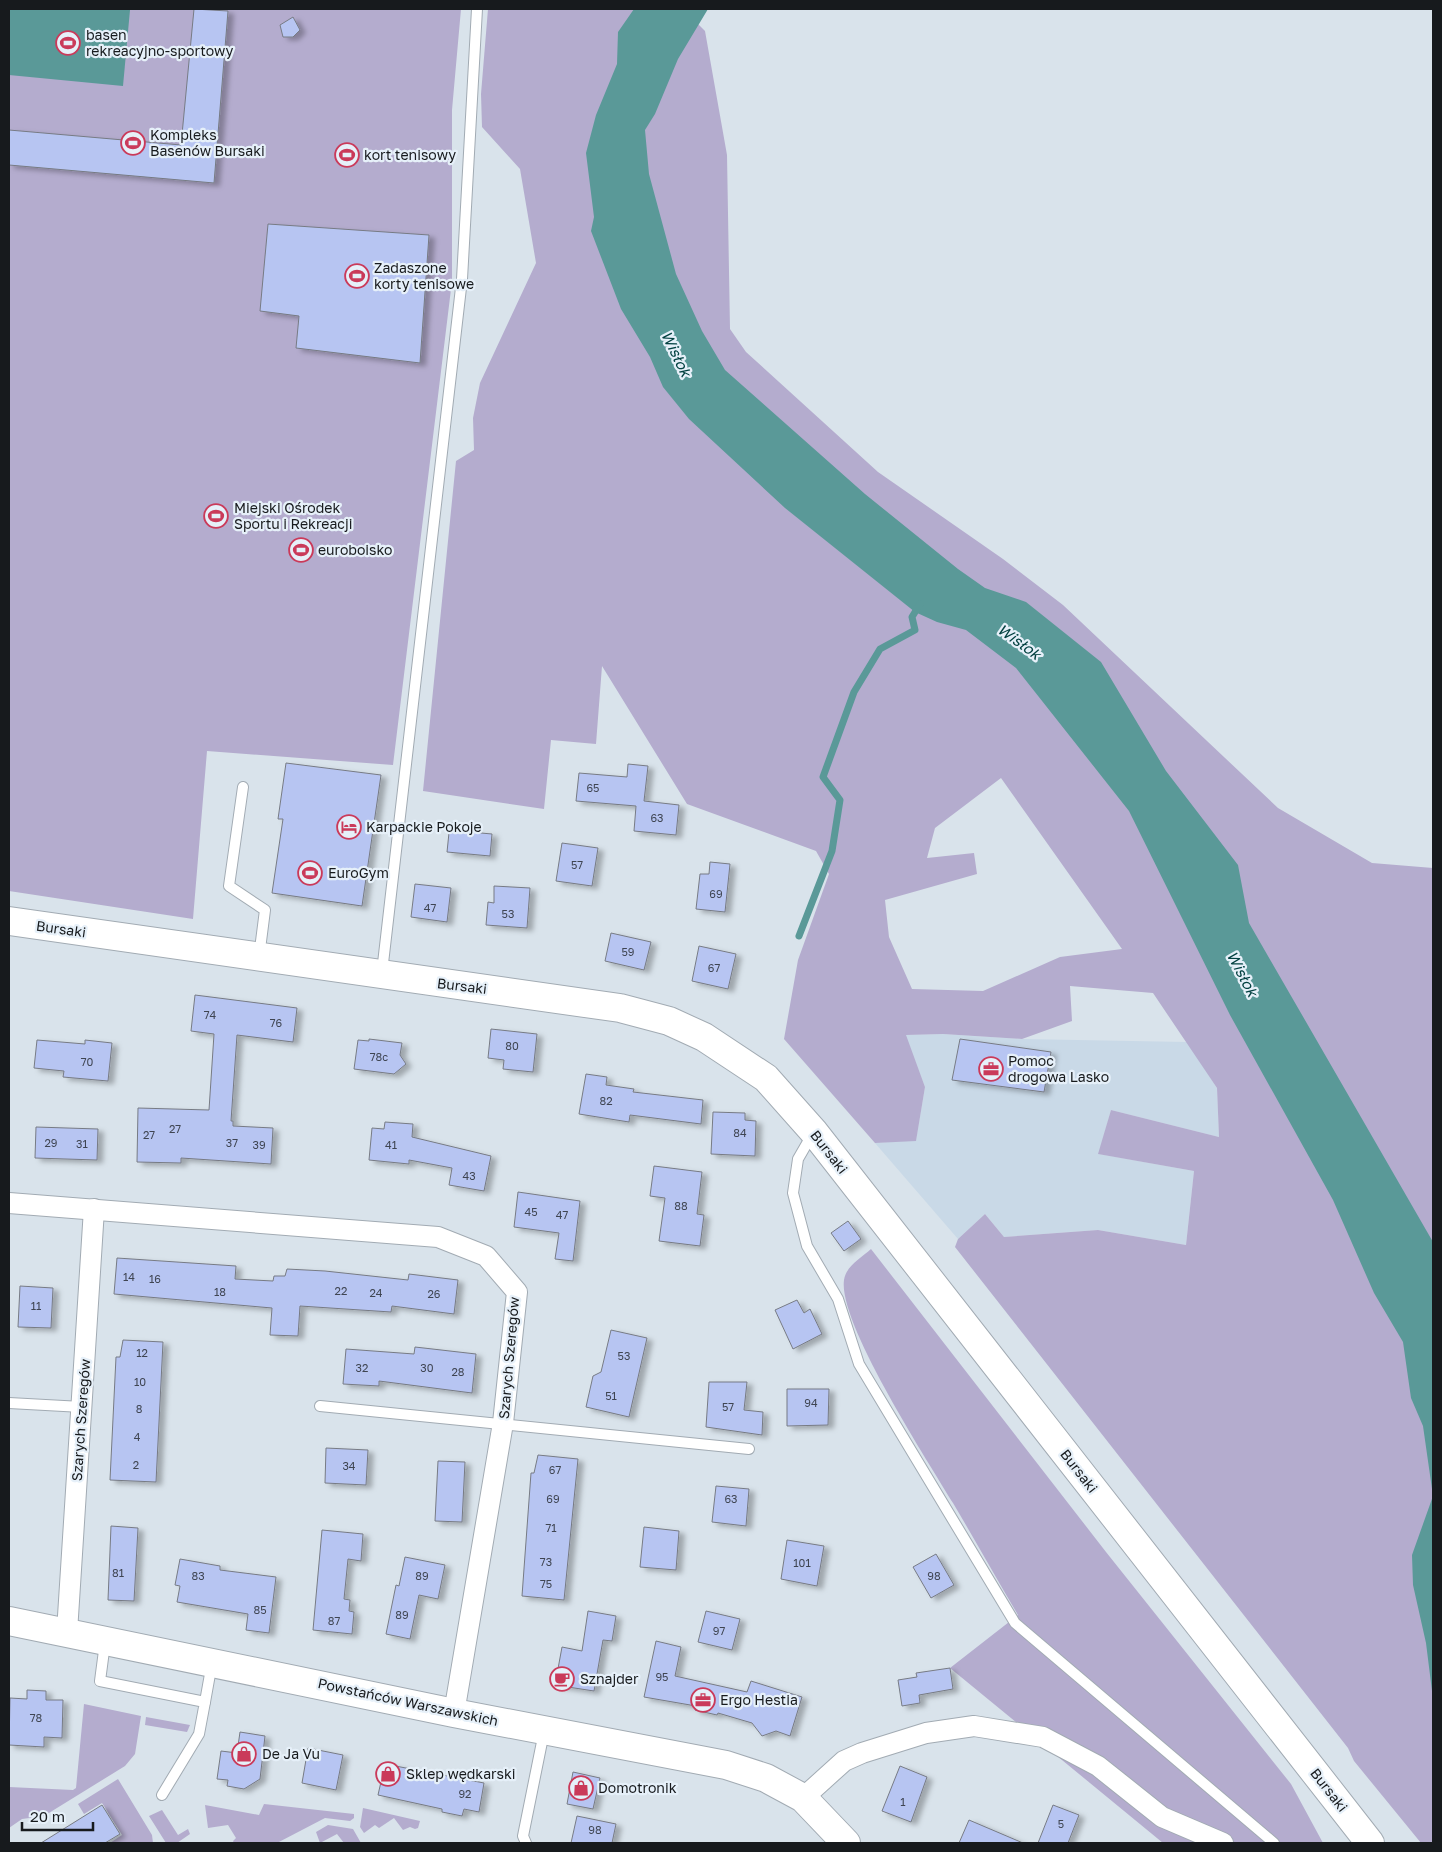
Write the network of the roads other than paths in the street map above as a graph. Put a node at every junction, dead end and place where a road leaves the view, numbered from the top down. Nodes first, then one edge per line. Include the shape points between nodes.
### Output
1 (477, 9) edge
2 (243, 787) dead end
3 (9, 921) edge
4 (259, 958) junction
5 (381, 975) junction
6 (814, 1132) junction
7 (9, 1203) edge
8 (94, 1208) junction
9 (9, 1403) edge
10 (320, 1406) dead end
11 (82, 1407) junction
12 (503, 1424) junction
13 (749, 1449) dead end
14 (9, 1621) edge
15 (67, 1632) junction
16 (106, 1640) junction
17 (212, 1662) junction
18 (205, 1702) junction
19 (454, 1713) junction
20 (545, 1730) junction
21 (162, 1795) dead end
22 (803, 1798) junction
23 (526, 1843) edge
24 (846, 1843) edge
25 (1223, 1843) edge
26 (1274, 1843) edge
27 (1370, 1843) edge

1 - 5 lane via 462,278
2 - 4 lane via 230,886 265,910
3 - 4 street, Bursaki
4 - 5 street, Bursaki
5 - 6 street, Bursaki via 620,1008 669,1021 704,1038 766,1078
6 - 26 lane via 798,1159 794,1193 807,1246 838,1298 859,1364 1015,1623
6 - 27 street, Bursaki
7 - 8 street, Szarych Szeregów
8 - 11 street, Szarych Szeregów
8 - 12 street, Szarych Szeregów via 438,1237 486,1256 517,1292
9 - 11 lane
10 - 12 lane
11 - 15 street, Szarych Szeregów
12 - 13 lane
12 - 19 street, Szarych Szeregów
14 - 15 street, Powstańców Warszawskich
15 - 16 street, Powstańców Warszawskich
16 - 17 street, Powstańców Warszawskich
16 - 18 lane via 100,1681
17 - 18 lane
17 - 19 street, Powstańców Warszawskich
18 - 21 lane via 199,1734
19 - 20 street, Powstańców Warszawskich
20 - 22 street, Powstańców Warszawskich via 726,1765 766,1778
20 - 23 lane via 523,1836
22 - 24 street, Powstańców Warszawskich
22 - 25 street via 844,1761 862,1753 926,1733 974,1726 1043,1737 1098,1766 1162,1817

